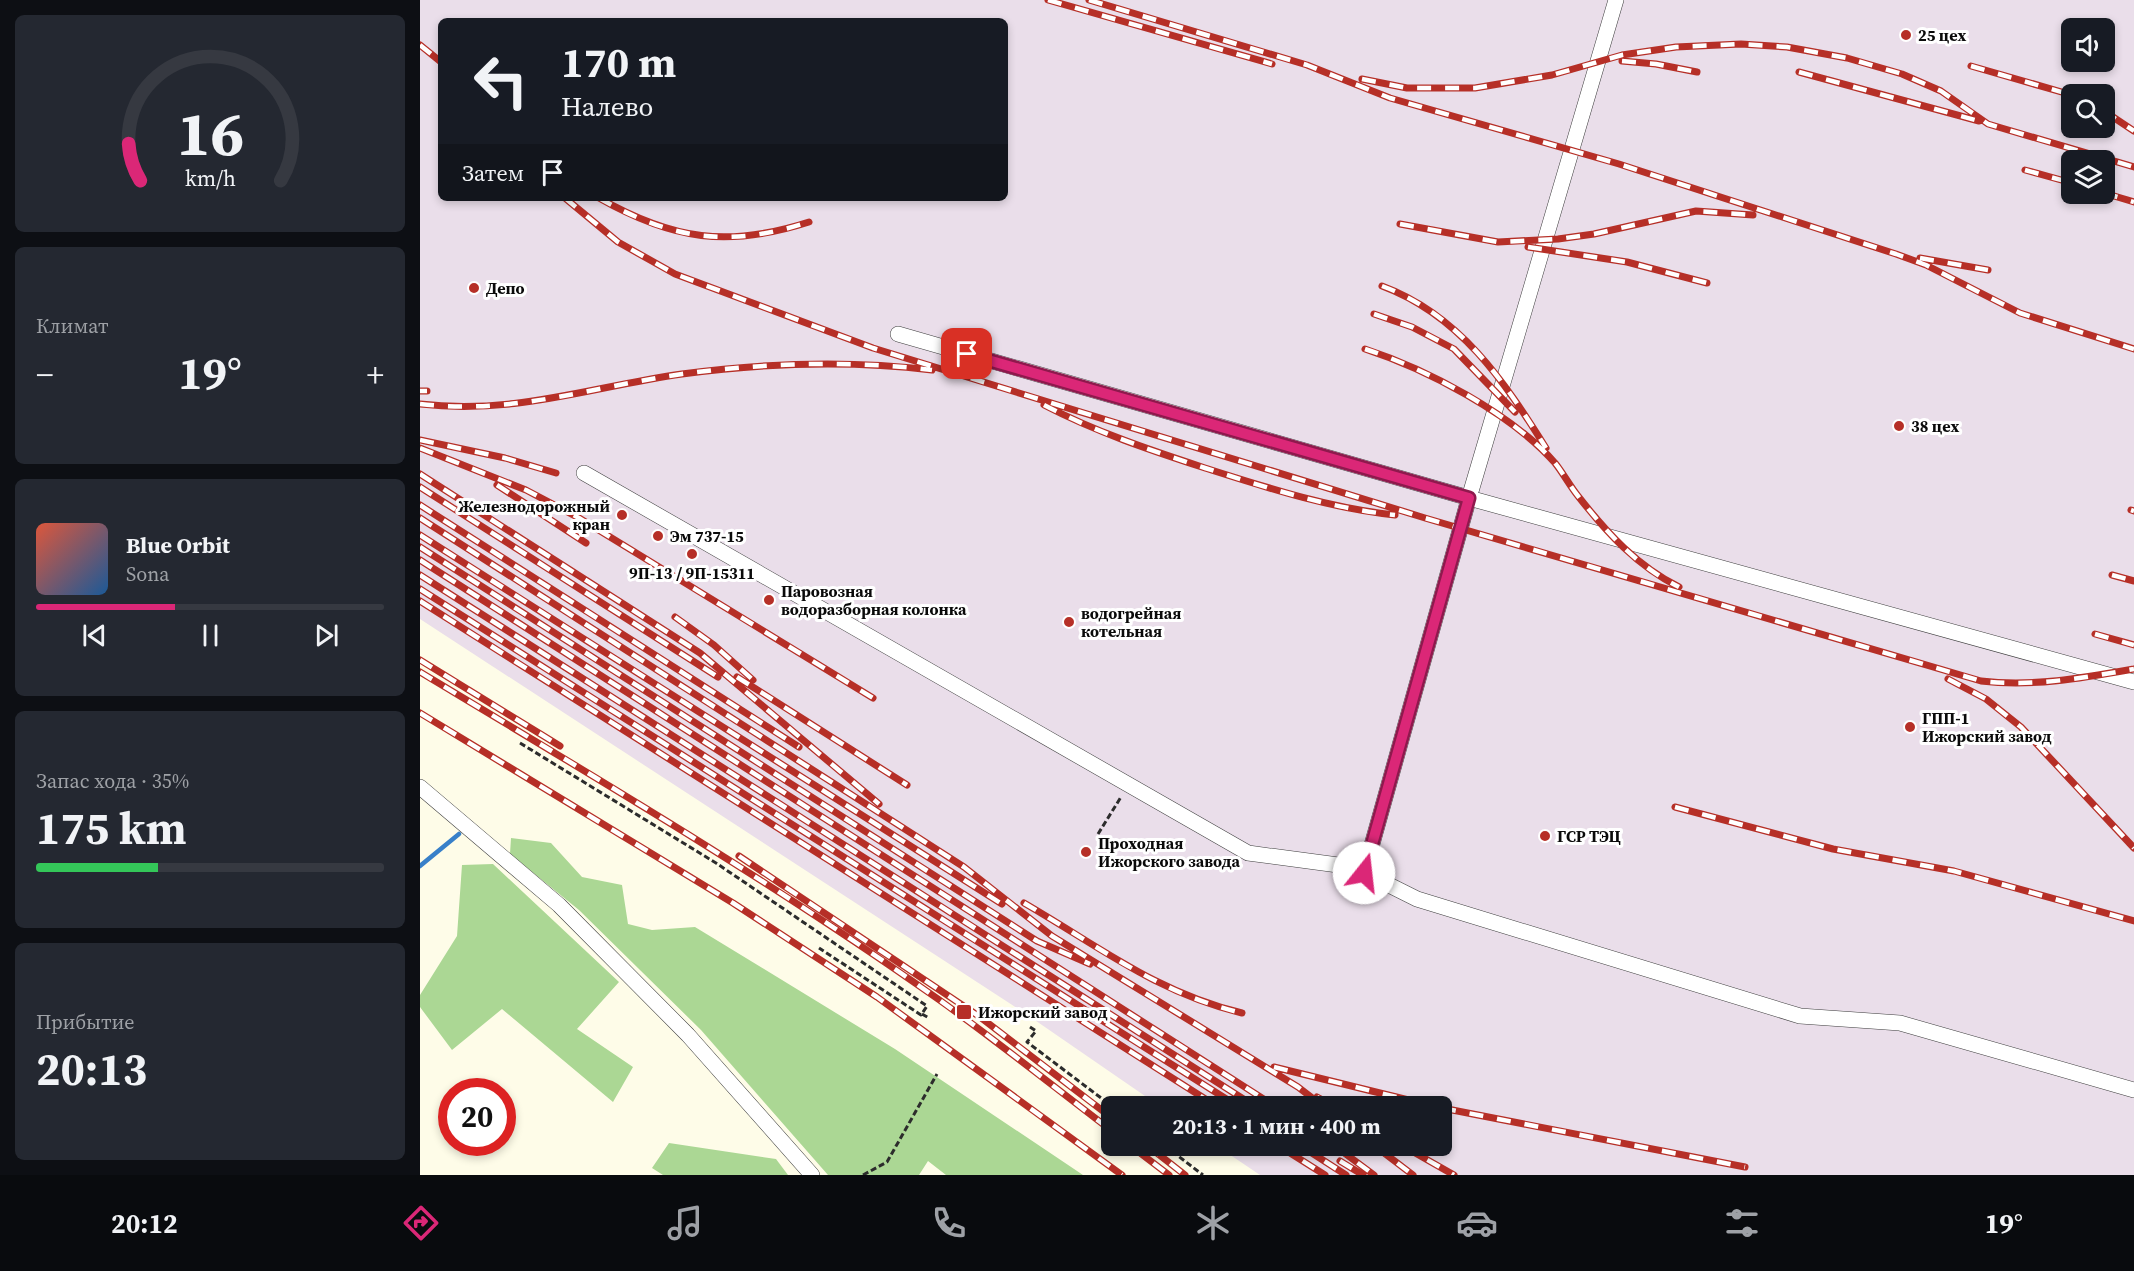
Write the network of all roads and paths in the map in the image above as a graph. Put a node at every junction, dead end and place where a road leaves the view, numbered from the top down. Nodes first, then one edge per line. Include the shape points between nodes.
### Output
1 (1616, 0) edge
2 (898, 334) dead end
3 (584, 472) dead end
4 (1469, 498) junction
5 (2134, 682) edge
6 (520, 743) dead end
7 (1128, 785) junction
8 (420, 787) edge
9 (1098, 834) dead end
10 (1364, 873) junction
11 (819, 948) dead end
12 (922, 1014) junction
13 (929, 1018) dead end
14 (1030, 1026) dead end
15 (937, 1074) dead end
16 (2134, 1090) edge
17 (1101, 1098) edge
18 (1178, 1156) edge
19 (812, 1175) edge
20 (862, 1175) edge
21 (1203, 1175) edge

1 - 4 lane
2 - 4 lane
3 - 7 lane
4 - 5 lane
4 - 10 lane
6 - 12 path via 716,863 927,1006
7 - 9 path
7 - 10 lane via 1248,853 1353,867
8 - 19 lane via 559,905 688,1035
10 - 16 lane via 1417,899 1800,1016 1900,1023
11 - 12 path
12 - 13 path
14 - 17 path via 1036,1030 1027,1042
15 - 20 path via 887,1162
18 - 21 path

